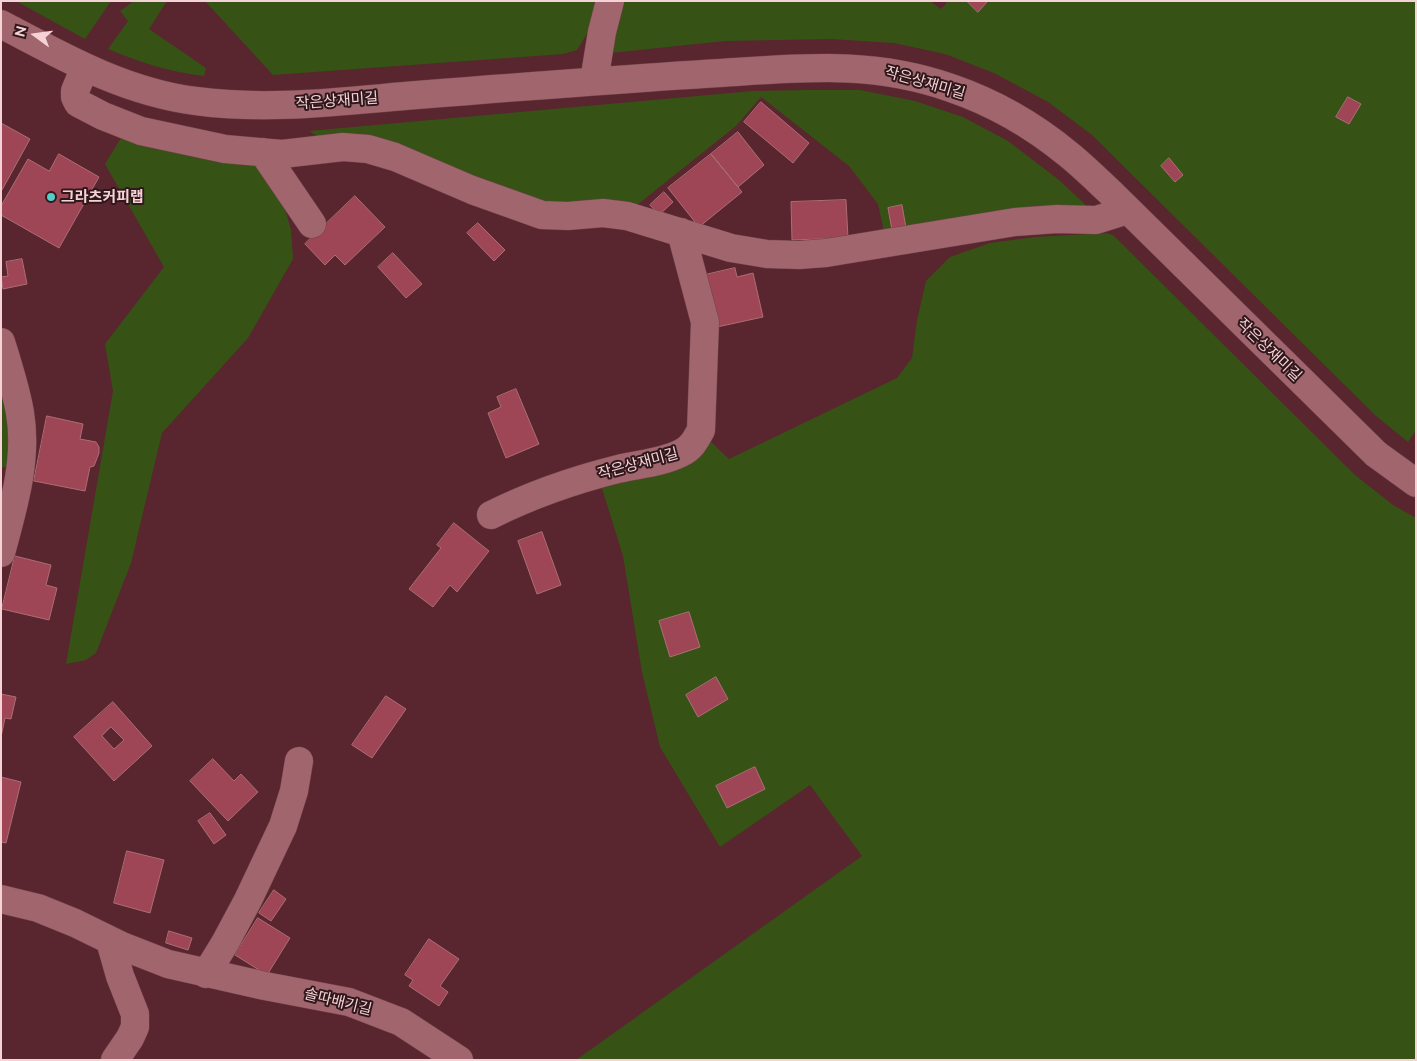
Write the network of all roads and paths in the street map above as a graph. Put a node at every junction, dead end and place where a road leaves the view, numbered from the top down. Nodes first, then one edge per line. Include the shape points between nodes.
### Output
1 (610, 1) edge
2 (1, 24) edge
3 (85, 67) junction
4 (594, 81) junction
5 (172, 96) junction
6 (162, 136) junction
7 (263, 152) junction
8 (1128, 210) junction
9 (312, 224) dead end
10 (681, 232) junction
11 (1, 342) edge
12 (1416, 484) edge
13 (491, 515) dead end
14 (1, 553) edge
15 (300, 761) dead end
16 (1, 899) edge
17 (110, 941) junction
18 (206, 974) junction
19 (115, 1060) edge
20 (459, 1060) edge

1 - 4 street
2 - 3 street, 작은상재미길
3 - 5 street, 작은상재미길 via 130,85
3 - 6 street via 75,90 78,102 110,119
4 - 5 street, 작은상재미길 via 274,106 215,103
4 - 8 street, 작은상재미길 via 825,68 906,75 952,88 1033,129 1068,154
5 - 6 street
6 - 7 street via 225,149
7 - 9 street
7 - 10 street via 282,154 343,147 368,149 542,215 603,213 627,216
8 - 10 street via 1096,220 1015,222 799,255 731,248
8 - 12 street, 작은상재미길 via 1376,454
10 - 13 street, 작은상재미길 via 705,322 701,430 694,444 668,458 581,479 516,502
11 - 14 street via 20,414 22,443 20,472
15 - 18 street via 283,826 244,909
16 - 17 street, 솔따배기길 via 52,914
17 - 18 street, 솔따배기길 via 168,964
17 - 19 street via 134,1014 135,1027
18 - 20 street, 솔따배기길 via 349,1002 401,1022

